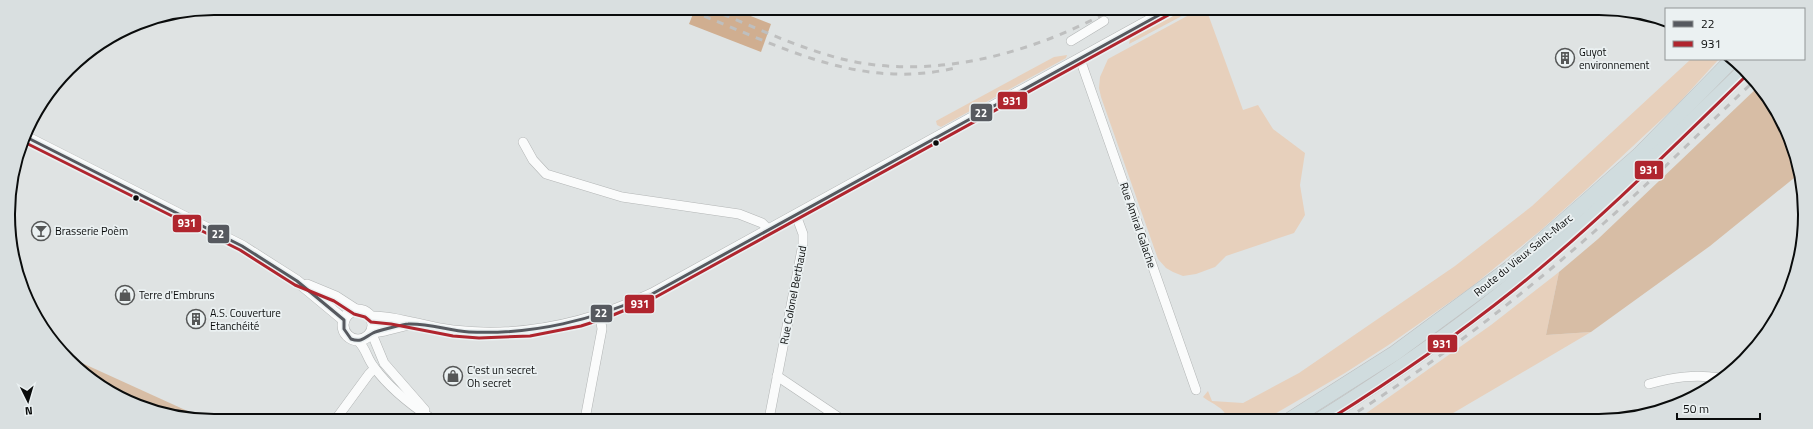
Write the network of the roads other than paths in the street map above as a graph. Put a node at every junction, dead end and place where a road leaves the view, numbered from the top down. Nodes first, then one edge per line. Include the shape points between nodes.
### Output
1 (1159, 15) edge
2 (1104, 21) dead end
3 (1072, 41) dead end
4 (1080, 59) junction
5 (1728, 63) edge
6 (1741, 74) edge
7 (30, 139) edge
8 (523, 142) dead end
9 (796, 215) junction
10 (769, 230) junction
11 (297, 280) junction
12 (356, 310) junction
13 (600, 316) junction
14 (372, 317) junction
15 (344, 320) junction
16 (412, 324) junction
17 (372, 333) junction
18 (358, 341) junction
19 (374, 369) junction
20 (777, 376) junction
21 (1714, 377) edge
22 (1649, 384) dead end
23 (1196, 390) dead end
24 (340, 414) edge
25 (425, 414) edge
26 (428, 414) edge
27 (586, 414) edge
28 (770, 414) edge
29 (834, 414) edge
30 (1299, 414) edge
31 (1329, 414) edge

1 - 4 street
2 - 3 street
4 - 9 street
4 - 23 street, Rue Amiral Galache
5 - 30 highway, Route du Vieux Saint-Marc via 1639,155 1513,266 1395,352
6 - 31 highway, Route du Vieux Saint-Marc via 1644,168 1536,265 1406,363
7 - 11 street via 242,246
8 - 10 street via 533,160 546,174 622,197 739,214 762,223
9 - 10 street
9 - 20 street, Rue Colonel Berthaud via 803,234 803,244
10 - 13 street via 652,294
11 - 12 street via 336,297
11 - 15 street
12 - 14 street via 367,312
12 - 15 street via 349,313
13 - 16 street via 555,328 504,333 459,332
13 - 27 street via 602,330
14 - 16 street via 387,317
14 - 17 street
15 - 18 street via 346,334
16 - 17 street
17 - 18 street
17 - 26 street via 384,363
18 - 19 street
19 - 24 street
19 - 25 street via 410,404
20 - 28 street, Rue Colonel Berthaud
20 - 29 street
21 - 22 street via 1701,375 1672,377

